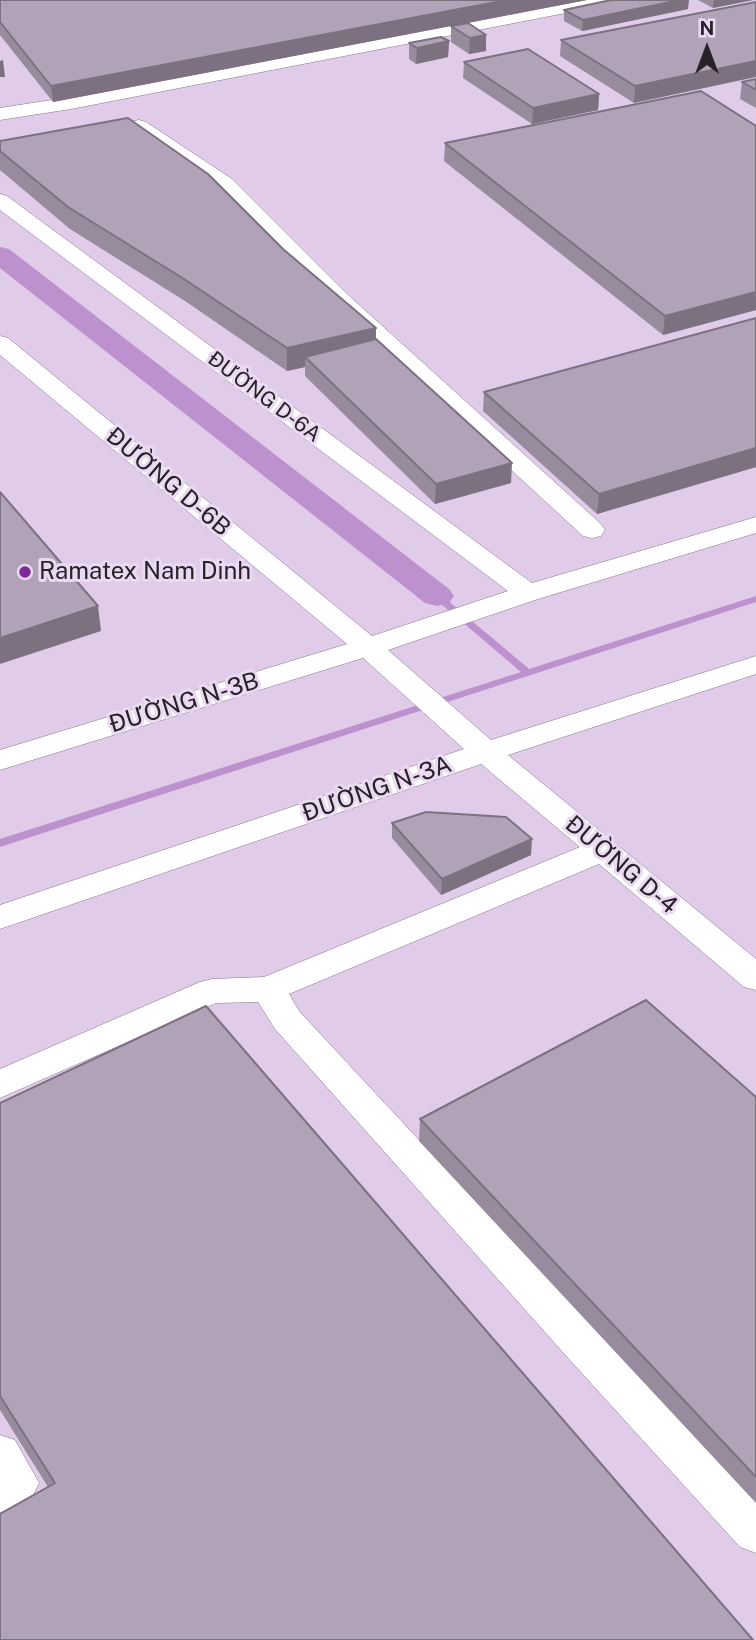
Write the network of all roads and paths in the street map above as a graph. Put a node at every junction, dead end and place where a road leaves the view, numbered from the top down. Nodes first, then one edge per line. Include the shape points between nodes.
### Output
1 (607, 0) edge
2 (0, 114) edge
3 (76, 138) edge
4 (0, 200) edge
5 (0, 343) edge
6 (756, 525) edge
7 (592, 530) dead end
8 (528, 593) junction
9 (368, 647) junction
10 (756, 665) edge
11 (409, 684) joint
12 (486, 752) junction
13 (0, 760) edge
14 (603, 850) junction
15 (0, 917) edge
16 (756, 978) edge
17 (268, 989) junction
18 (0, 1084) edge
19 (0, 1454) edge
20 (0, 1493) edge
21 (756, 1533) edge

1 - 2 street
3 - 7 street via 139,126 225,183 339,299
4 - 8 street, ĐƯỜNG D-6A
5 - 9 street, ĐƯỜNG D-6B
6 - 8 street
8 - 9 street, ĐƯỜNG N-3B
9 - 11 street, ĐƯỜNG D-6B
9 - 13 street, ĐƯỜNG N-3B
10 - 12 street, ĐƯỜNG N-3A
11 - 12 street, ĐƯỜNG D-4
12 - 14 street, ĐƯỜNG D-4
12 - 15 street, ĐƯỜNG N-3A
14 - 16 street, ĐƯỜNG D-4
14 - 17 street
17 - 18 street via 212,991
17 - 21 street via 287,1020
19 - 20 street via 17,1483

